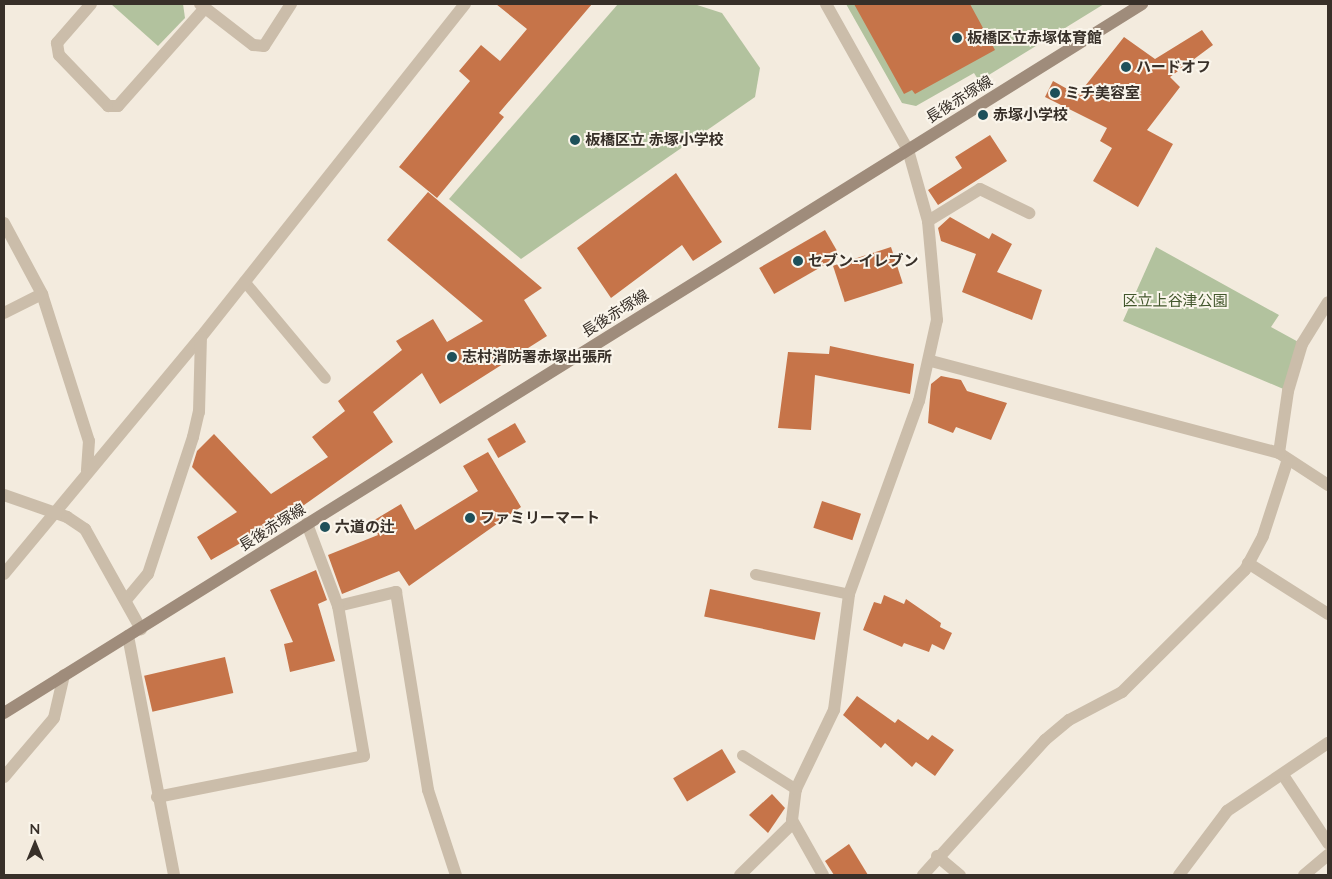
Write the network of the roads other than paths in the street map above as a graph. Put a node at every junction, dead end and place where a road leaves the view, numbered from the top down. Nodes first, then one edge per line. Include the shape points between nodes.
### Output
1 (91, 4) edge
2 (291, 4) edge
3 (465, 4) edge
4 (826, 4) edge
5 (1142, 4) edge
6 (203, 6) edge
7 (908, 150) junction
8 (1029, 212) dead end
9 (928, 221) junction
10 (4, 222) edge
11 (244, 281) junction
12 (42, 294) junction
13 (1328, 302) edge
14 (4, 314) edge
15 (201, 337) junction
16 (930, 364) junction
17 (325, 378) dead end
18 (1283, 457) junction
19 (87, 471) junction
20 (1328, 485) edge
21 (4, 495) edge
22 (54, 513) junction
23 (307, 524) junction
24 (1248, 563) junction
25 (4, 574) edge
26 (755, 574) dead end
27 (849, 594) junction
28 (126, 600) junction
29 (338, 606) junction
30 (1328, 614) edge
31 (141, 629) junction
32 (128, 636) junction
33 (64, 675) junction
34 (4, 712) edge
35 (1328, 743) edge
36 (742, 754) dead end
37 (1282, 775) junction
38 (4, 777) edge
39 (796, 789) junction
40 (157, 797) junction
41 (794, 823) junction
42 (1328, 843) edge
43 (1328, 855) edge
44 (936, 856) junction
45 (174, 875) edge
46 (456, 875) edge
47 (740, 875) edge
48 (823, 875) edge
49 (922, 875) edge
50 (960, 875) edge
51 (1179, 875) edge
52 (1304, 875) edge

1 - 6 street via 57,42 59,56 108,106 118,106
2 - 6 street via 264,46 253,46
3 - 11 street
4 - 7 street
5 - 7 main road, 長後赤塚線
7 - 9 street
7 - 23 main road, 長後赤塚線
8 - 9 street via 980,189
9 - 16 street via 936,311
10 - 12 street
11 - 15 street
11 - 17 lane
12 - 14 street
12 - 19 street via 89,441
13 - 18 street via 1302,344 1288,391
15 - 19 street
15 - 28 street via 199,412 193,437 148,574
16 - 18 street
16 - 27 street
18 - 20 street
18 - 24 street via 1263,536
19 - 22 street
21 - 22 street
22 - 25 street
22 - 28 street via 85,528
23 - 29 street
23 - 31 main road, 長後赤塚線
24 - 30 street
24 - 44 street via 1122,692 1069,720 1045,740
26 - 27 lane
27 - 39 street via 834,710
28 - 31 street
29 - 40 street via 364,756
29 - 46 street via 396,592 428,790
31 - 32 main road, 長後赤塚線
32 - 33 main road, 長後赤塚線
32 - 40 street
33 - 34 main road, 長後赤塚線
33 - 38 street via 54,718
35 - 37 street
36 - 39 lane
37 - 42 street
37 - 51 street via 1227,811
39 - 41 street
40 - 45 street
41 - 47 street
41 - 48 street
43 - 52 street
44 - 49 street
44 - 50 street

